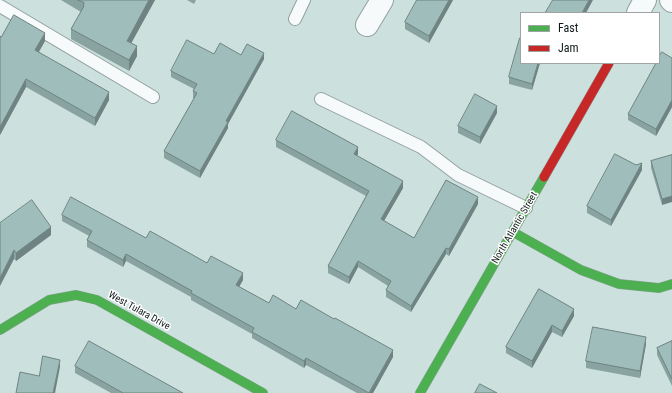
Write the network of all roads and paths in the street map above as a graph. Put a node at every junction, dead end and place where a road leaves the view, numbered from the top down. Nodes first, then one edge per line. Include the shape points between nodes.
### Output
1 (304, 0) edge
2 (382, 0) edge
3 (645, 0) edge
4 (0, 6) edge
5 (639, 12) edge
6 (295, 19) dead end
7 (367, 25) dead end
8 (608, 64) edge
9 (153, 97) dead end
10 (321, 99) dead end
11 (526, 208) junction
12 (513, 232) junction
13 (672, 284) edge
14 (0, 330) edge
15 (263, 393) edge
16 (420, 393) edge

1 - 6 lane
2 - 7 street
3 - 5 street
4 - 9 lane
8 - 11 street, North Atlantic Street
10 - 11 lane via 421,147 458,175
11 - 12 street, North Atlantic Street
12 - 13 street via 581,270 619,284 659,288
12 - 16 street, North Atlantic Street
14 - 15 street, West Tulara Drive via 49,300 76,295 98,300

